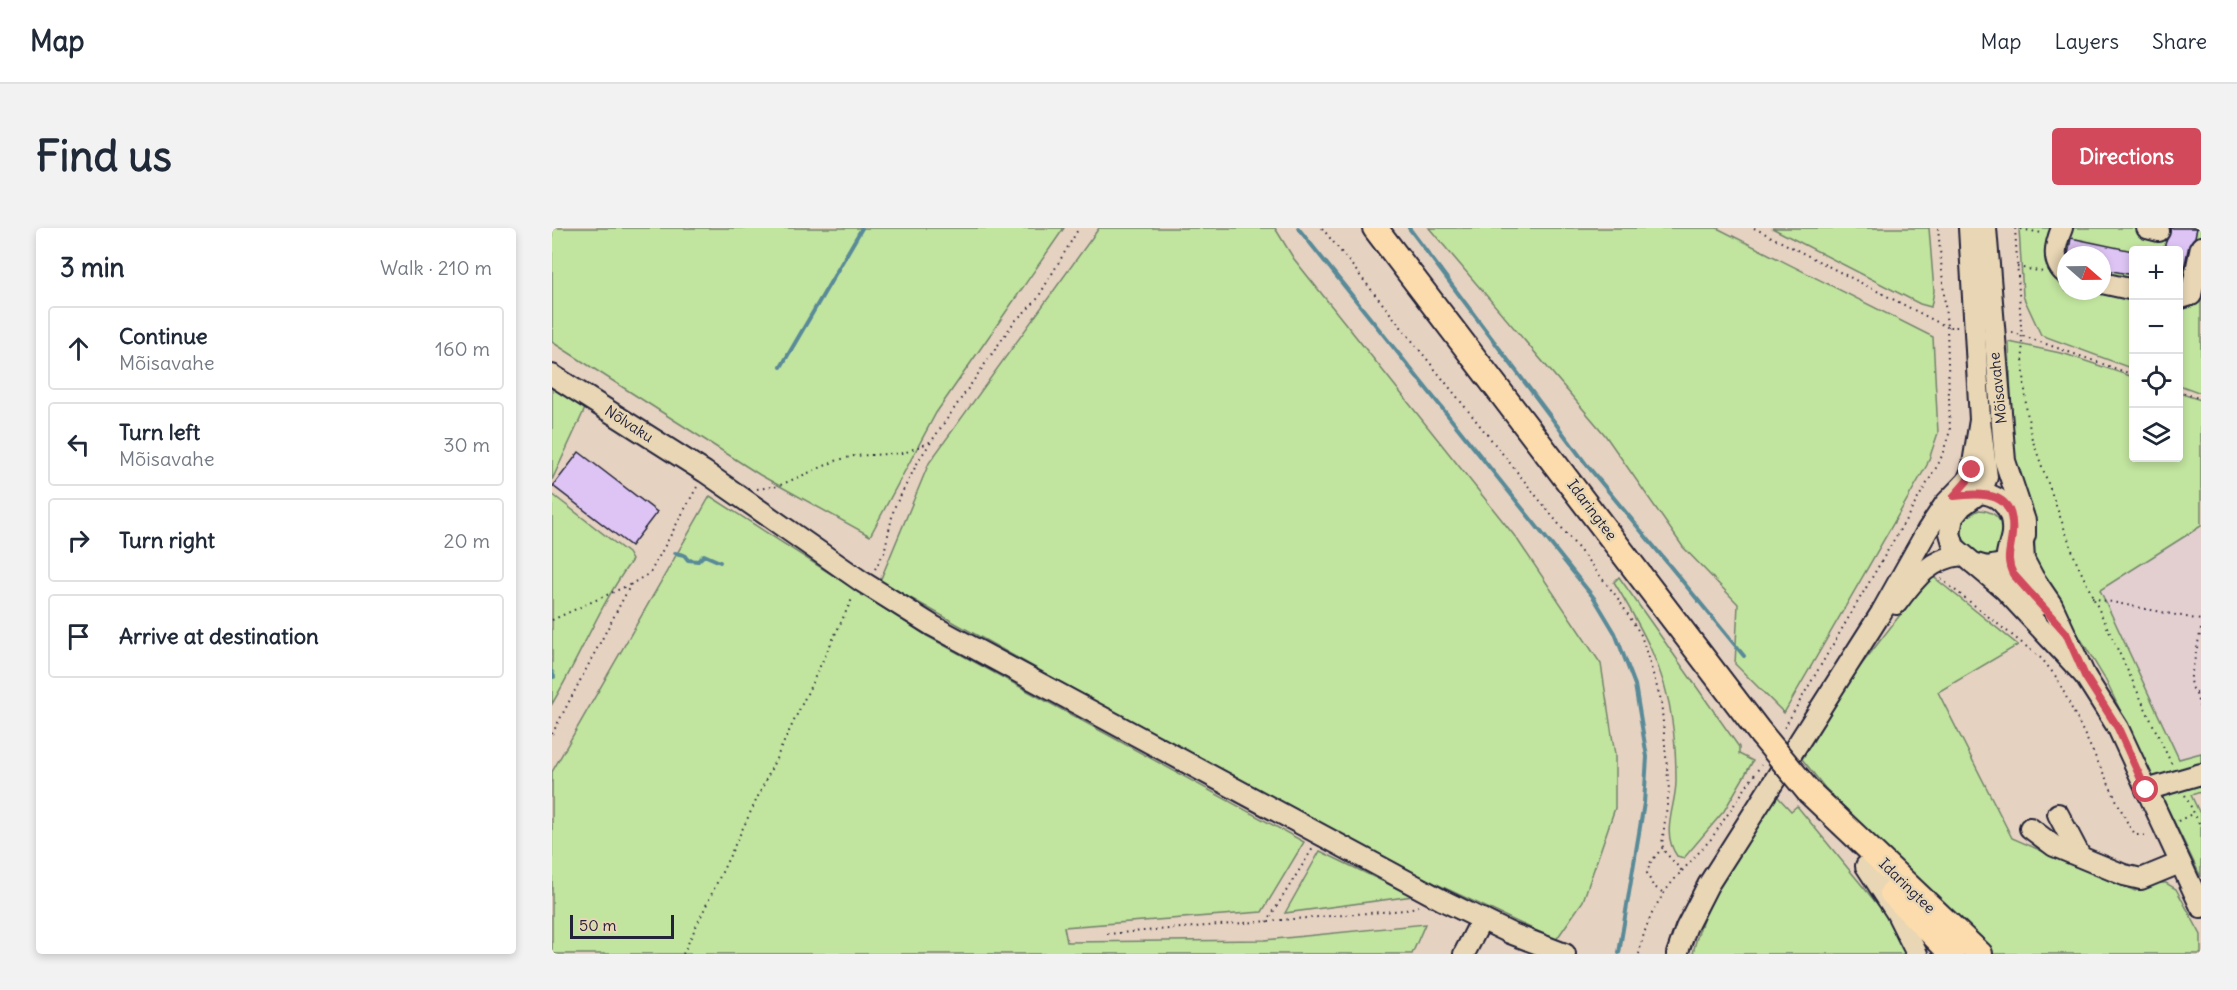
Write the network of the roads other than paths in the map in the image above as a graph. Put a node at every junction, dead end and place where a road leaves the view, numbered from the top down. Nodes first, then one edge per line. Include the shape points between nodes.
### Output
1 (1375, 228) edge
2 (1969, 228) edge
3 (1986, 228) edge
4 (2201, 247) edge
5 (2057, 248) edge
6 (2057, 264) edge
7 (2111, 285) edge
8 (2129, 289) edge
9 (2183, 297) edge
10 (552, 375) edge
11 (1980, 420) junction
12 (1981, 492) junction
13 (1954, 496) junction
14 (2023, 545) junction
15 (1967, 559) junction
16 (2007, 563) junction
17 (1881, 613) junction
18 (2066, 633) junction
19 (2085, 676) junction
20 (2201, 774) edge
21 (2146, 790) junction
22 (1809, 792) junction
23 (2058, 814) dead end
24 (2030, 828) dead end
25 (2080, 856) junction
26 (2180, 863) junction
27 (1866, 866) junction
28 (2201, 907) edge
29 (1482, 919) junction
30 (1464, 954) edge
31 (1565, 954) edge
32 (1677, 954) edge
33 (1917, 954) edge
34 (1952, 954) edge
35 (1980, 954) edge

1 - 22 main road, Idaringtee, bridge
2 - 11 street, Mõisavahe
3 - 14 street, Mõisavahe via 2005,461 2025,520
4 - 9 street via 2191,295
5 - 6 street
7 - 8 street
10 - 29 street, Nõlvaku via 705,472 863,583 933,626 1320,836
11 - 12 street, Mõisavahe via 1987,477
11 - 13 street via 1972,470
12 - 13 street
12 - 15 street via 1953,517 1950,533 1954,547
12 - 16 street via 2006,504 2012,519
13 - 17 street via 1927,531
14 - 16 street
14 - 18 street, Mõisavahe via 2028,568
15 - 16 street via 1987,567
15 - 17 street via 1942,557 1894,606
15 - 19 street, Mõisavahe via 2004,589
16 - 18 street, Mõisavahe
17 - 32 street via 1708,885
18 - 19 street, Mõisavahe
19 - 21 street, Mõisavahe via 2118,728
20 - 21 street
21 - 26 street, Mõisavahe
22 - 27 main road, Idaringtee
22 - 35 main road, Idaringtee
23 - 25 street
24 - 25 street via 2054,846
25 - 26 street via 2141,879
26 - 28 street, Mõisavahe
27 - 33 street
27 - 34 main road, Idaringtee
29 - 30 street
29 - 31 street, Nõlvaku

